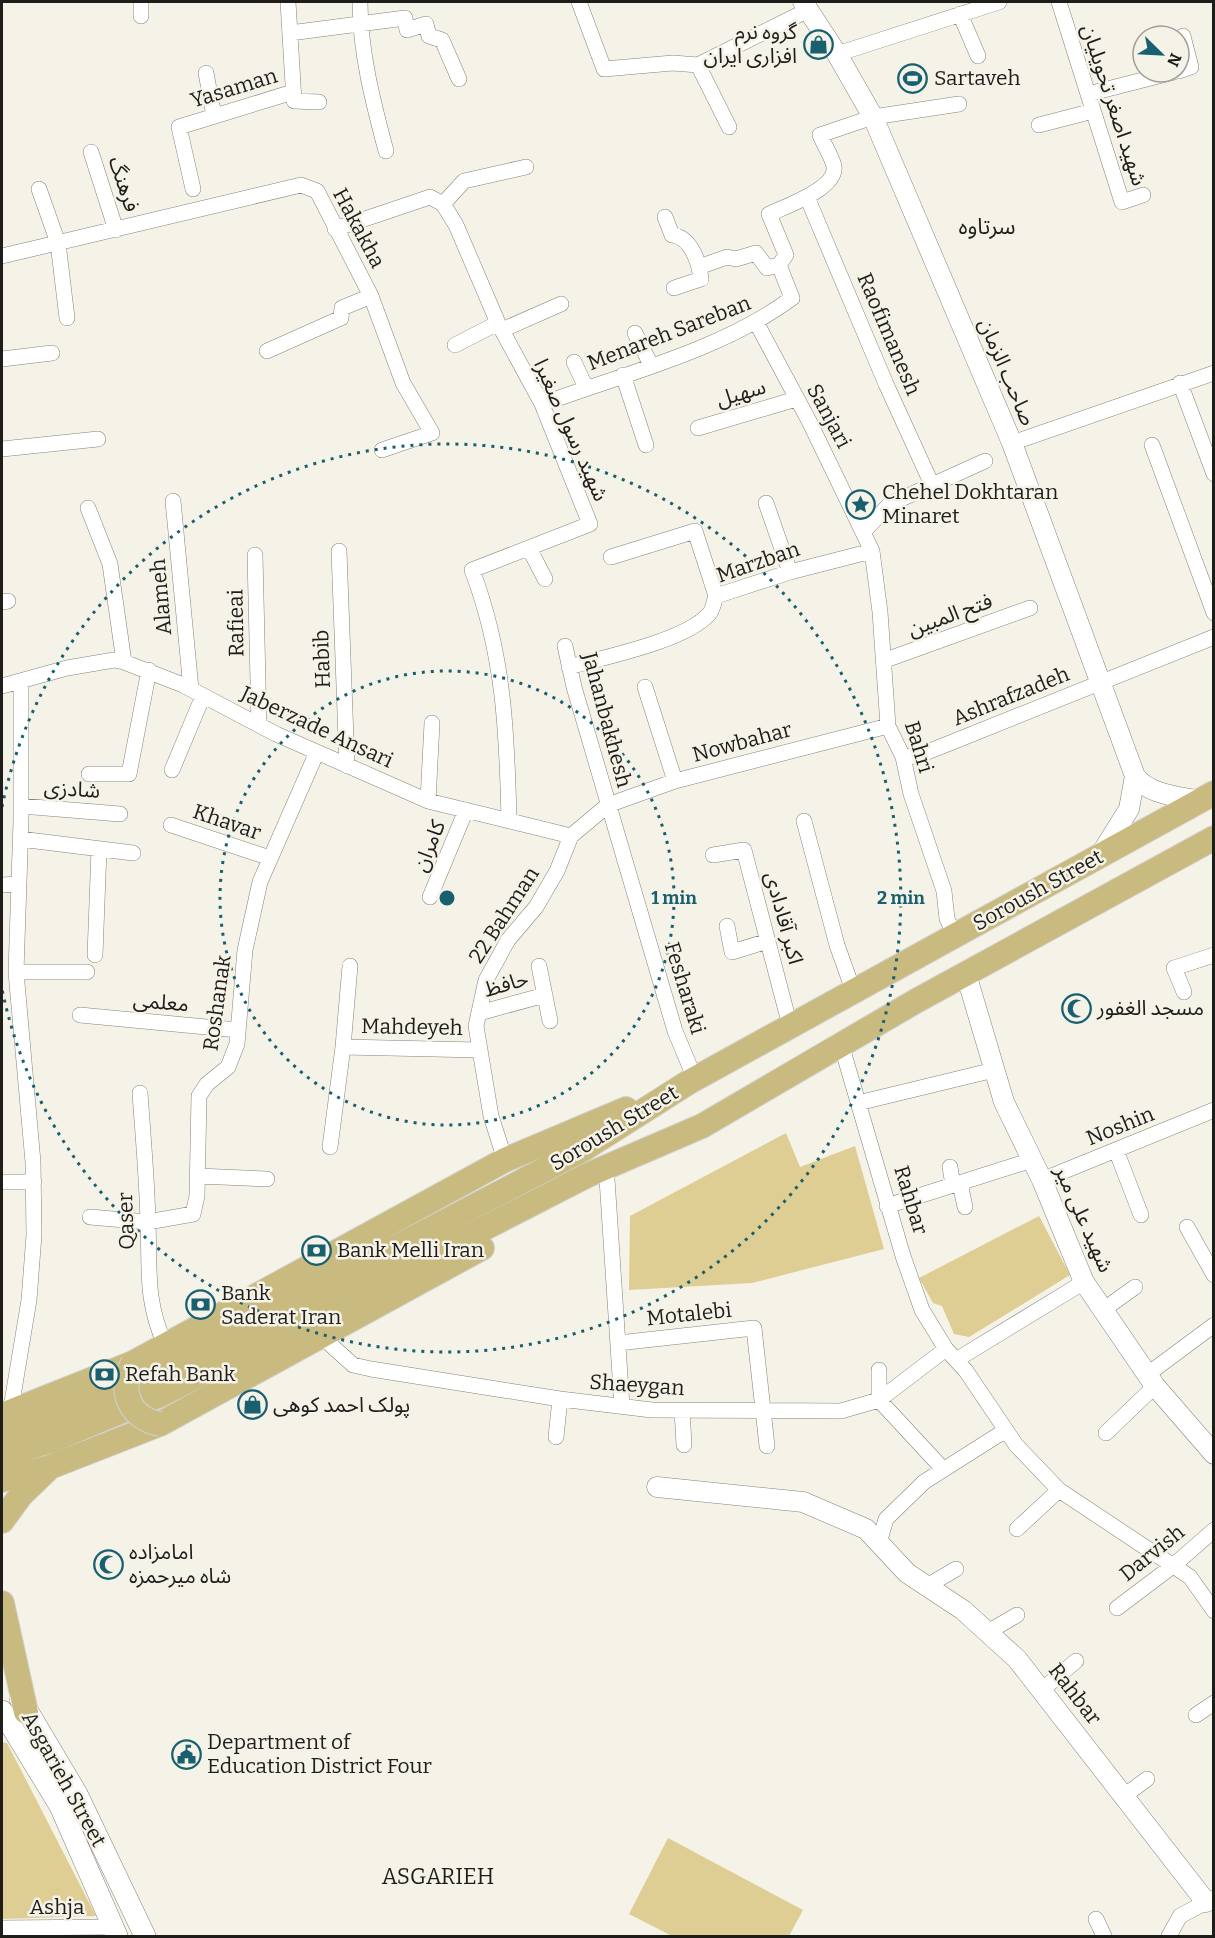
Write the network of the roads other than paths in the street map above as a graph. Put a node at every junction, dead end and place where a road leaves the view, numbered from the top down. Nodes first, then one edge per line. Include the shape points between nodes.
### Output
1 (288, 2) edge
2 (360, 2) edge
3 (579, 2) edge
4 (999, 2) edge
5 (1059, 2) edge
6 (805, 6) edge
7 (960, 14) junction
8 (360, 24) junction
9 (290, 33) junction
10 (837, 54) junction
11 (978, 56) dead end
12 (698, 64) junction
13 (206, 73) dead end
14 (459, 79) dead end
15 (1131, 83) edge
16 (293, 92) junction
17 (1088, 94) junction
18 (319, 102) dead end
19 (958, 104) dead end
20 (1093, 111) junction
21 (214, 116) junction
22 (873, 117) junction
23 (1039, 125) dead end
24 (729, 127) dead end
25 (386, 151) dead end
26 (91, 152) dead end
27 (526, 167) dead end
28 (39, 189) dead end
29 (193, 189) dead end
30 (1143, 195) dead end
31 (807, 197) junction
32 (443, 204) junction
33 (665, 217) dead end
34 (116, 230) junction
35 (335, 230) junction
36 (58, 243) junction
37 (2, 256) edge
38 (779, 266) junction
39 (699, 267) junction
40 (674, 288) dead end
41 (371, 296) junction
42 (561, 304) dead end
43 (67, 318) dead end
44 (756, 322) junction
45 (500, 327) junction
46 (636, 333) dead end
47 (455, 345) dead end
48 (267, 351) dead end
49 (52, 353) dead end
50 (2, 360) edge
51 (574, 362) dead end
52 (651, 365) junction
53 (1214, 373) edge
54 (623, 375) junction
55 (1180, 383) junction
56 (586, 388) junction
57 (796, 399) junction
58 (542, 404) junction
59 (698, 428) dead end
60 (98, 439) dead end
61 (1012, 443) junction
62 (646, 446) dead end
63 (1152, 446) dead end
64 (2, 449) edge
65 (381, 450) dead end
66 (986, 460) dead end
67 (1214, 474) edge
68 (933, 486) junction
69 (173, 501) dead end
70 (766, 503) dead end
71 (88, 508) dead end
72 (864, 531) junction
73 (529, 548) junction
74 (339, 551) dead end
75 (872, 551) junction
76 (255, 555) dead end
77 (611, 557) dead end
78 (790, 572) junction
79 (545, 579) dead end
80 (716, 596) junction
81 (1030, 608) dead end
82 (1214, 613) edge
83 (1214, 637) edge
84 (565, 646) dead end
85 (883, 661) junction
86 (124, 662) junction
87 (569, 667) junction
88 (149, 670) junction
89 (21, 681) junction
90 (1100, 682) junction
91 (2, 686) edge
92 (645, 687) dead end
93 (197, 693) junction
94 (432, 723) dead end
95 (259, 724) junction
96 (888, 726) junction
97 (317, 752) junction
98 (903, 757) junction
99 (347, 766) junction
100 (172, 770) dead end
101 (89, 774) dead end
102 (1135, 776) junction
103 (675, 781) junction
104 (1207, 797) edge
105 (428, 801) junction
106 (608, 805) junction
107 (21, 806) junction
108 (466, 810) junction
109 (120, 814) dead end
110 (509, 820) junction
111 (804, 821) dead end
112 (171, 825) dead end
113 (571, 836) junction
114 (1214, 838) edge
115 (20, 840) junction
116 (99, 849) junction
117 (133, 853) dead end
118 (713, 855) dead end
119 (1101, 855) junction
120 (270, 858) junction
121 (19, 884) junction
122 (2, 885) edge
123 (430, 897) dead end
124 (727, 926) dead end
125 (956, 935) junction
126 (768, 941) junction
127 (95, 955) dead end
128 (1214, 956) edge
129 (351, 966) dead end
130 (539, 966) dead end
131 (16, 972) junction
132 (87, 972) dead end
133 (966, 974) junction
134 (853, 990) junction
135 (1184, 992) dead end
136 (545, 995) junction
137 (479, 1013) junction
138 (80, 1015) dead end
139 (550, 1021) dead end
140 (790, 1026) junction
141 (238, 1030) junction
142 (841, 1044) junction
143 (343, 1047) junction
144 (479, 1050) junction
145 (994, 1070) junction
146 (692, 1081) junction
147 (140, 1093) dead end
148 (858, 1103) junction
149 (1214, 1110) edge
150 (702, 1126) junction
151 (330, 1147) dead end
152 (1116, 1150) junction
153 (505, 1160) junction
154 (1032, 1160) junction
155 (950, 1167) dead end
156 (198, 1176) junction
157 (267, 1179) dead end
158 (607, 1179) junction
159 (1042, 1180) junction
160 (2, 1182) edge
161 (34, 1182) junction
162 (957, 1184) junction
163 (887, 1206) junction
164 (966, 1207) dead end
165 (1141, 1215) dead end
166 (90, 1217) dead end
167 (148, 1222) junction
168 (1187, 1227) dead end
169 (1214, 1275) edge
170 (1084, 1282) junction
171 (1135, 1287) dead end
172 (1103, 1310) junction
173 (1214, 1325) edge
174 (321, 1336) junction
175 (618, 1343) junction
176 (165, 1345) junction
177 (951, 1354) junction
178 (134, 1363) junction
179 (879, 1370) dead end
180 (1151, 1380) junction
181 (560, 1399) junction
182 (879, 1400) junction
183 (622, 1406) junction
184 (682, 1410) junction
185 (763, 1410) junction
186 (4, 1419) edge
187 (160, 1424) junction
188 (1006, 1430) junction
189 (1106, 1433) dead end
190 (556, 1437) dead end
191 (684, 1445) dead end
192 (767, 1446) dead end
193 (1214, 1454) edge
194 (2, 1456) edge
195 (50, 1467) junction
196 (943, 1470) junction
197 (2, 1480) edge
198 (657, 1487) dead end
199 (1059, 1490) junction
200 (2, 1521) edge
201 (1017, 1529) dead end
202 (1214, 1530) edge
203 (879, 1543) junction
204 (1174, 1565) junction
205 (956, 1569) dead end
206 (927, 1586) junction
207 (2, 1603) edge
208 (1117, 1608) dead end
209 (1214, 1611) edge
210 (1017, 1615) dead end
211 (988, 1632) junction
212 (2, 1653) edge
213 (1076, 1661) dead end
214 (1041, 1690) junction
215 (1214, 1703) edge
216 (2, 1712) edge
217 (26, 1712) junction
218 (1196, 1715) dead end
219 (1147, 1779) dead end
220 (1124, 1796) junction
221 (1210, 1900) edge
222 (1096, 1919) dead end
223 (2, 1931) edge
224 (115, 1932) edge
225 (145, 1936) edge
226 (1104, 1936) edge
227 (1169, 1936) edge

1 - 9 street
2 - 8 street
3 - 12 street via 604,69
4 - 7 street
5 - 17 street, شهید اصغر تحویلیان
6 - 10 street, صاحب الزمان
6 - 12 street
7 - 10 street
7 - 11 street
8 - 9 street
8 - 14 street via 405,18 407,30 426,24 429,36 442,40
8 - 25 street via 367,76
9 - 16 street
10 - 22 street, صاحب الزمان
12 - 24 street
13 - 21 street
15 - 17 street
16 - 18 street via 294,101
16 - 21 street, Yasaman
17 - 20 street, شهید اصغر تحویلیان
19 - 22 street
20 - 23 street
20 - 30 street, شهید اصغر تحویلیان via 1122,201
21 - 29 street, Yasaman via 179,127
22 - 31 street, Menareh Sareban via 820,135 834,174
22 - 61 street, صاحب الزمان
26 - 34 street, فرهنگ
27 - 32 street via 464,181
28 - 36 street
31 - 38 street, Menareh Sareban via 769,214 786,255
31 - 68 street, Raofimanesh
32 - 35 street via 430,197
32 - 45 street, شهید رسول صغیرا
33 - 39 street via 672,235 682,236
34 - 35 street, Hakakha via 301,185 316,191
34 - 36 street, Hakakha
35 - 41 street, Hakakha
36 - 37 street, Hakakha
36 - 43 street
38 - 39 street via 767,268 756,253 736,259 727,256
38 - 44 street, Menareh Sareban via 792,298
39 - 40 street via 701,279
41 - 48 street via 342,308 341,318
41 - 65 street, Hakakha via 403,383 432,432
42 - 45 street
44 - 52 street, Menareh Sareban
44 - 57 street, Sanjari
45 - 47 street
45 - 58 street, شهید رسول صغیرا
46 - 52 street
49 - 50 street
51 - 56 street
52 - 54 street, Menareh Sareban
53 - 55 street
54 - 56 street, Menareh Sareban
54 - 62 street
55 - 61 street
55 - 67 street
56 - 58 street, Menareh Sareban
57 - 59 street, سهیل
57 - 72 street, Sanjari
58 - 73 street, شهید رسول صغیرا via 590,524
60 - 64 street
61 - 90 street, صاحب الزمان
63 - 82 street
66 - 68 street
68 - 72 street via 891,504
69 - 93 street, Alameh
70 - 78 street
71 - 86 street via 110,564
72 - 75 street, Bahri
73 - 79 street
73 - 110 street, شهید رسول صغیرا via 472,570 485,603 498,659 507,746
74 - 99 street, Habib
75 - 78 street, Marzban
75 - 85 street, Bahri
76 - 95 street, Rafieai
77 - 80 street via 695,531
78 - 80 street, Marzban
80 - 87 street, Marzban via 710,613 684,631
81 - 85 street, فتح المبین
83 - 90 street
84 - 87 street, Jahanbakhesh
85 - 96 street, Bahri
86 - 88 street, Jaberzade Ansari
86 - 89 street, Jaberzade Ansari via 114,660 67,668
87 - 106 street, Jahanbakhesh
88 - 93 street, Jaberzade Ansari
88 - 101 street via 129,774
89 - 91 street, Jaberzade Ansari
89 - 107 street
90 - 98 street, Ashrafzadeh via 917,756
90 - 102 street, صاحب الزمان
92 - 103 street
93 - 95 street, Jaberzade Ansari
93 - 100 street
94 - 105 street
95 - 97 street, Jaberzade Ansari
96 - 98 street, Bahri
96 - 103 street, Nowbahar
97 - 99 street, Jaberzade Ansari
97 - 120 street, Roshanak
98 - 125 street, Bahri via 911,794 944,891 947,919
99 - 105 street, Jaberzade Ansari
102 - 104 street via 1150,789
102 - 119 street via 1129,809
103 - 106 street, Nowbahar
104 - 119 main road, Soroush Street
105 - 108 street, Jaberzade Ansari
106 - 113 street
106 - 146 street, Fesharaki
107 - 109 street, شادزی
107 - 115 street
108 - 110 street, Jaberzade Ansari
108 - 123 street, کامران
110 - 113 street, Jaberzade Ansari
111 - 134 street
112 - 120 street, Khavar
113 - 137 street, 22 Bahman via 536,907 508,940 486,980
114 - 133 main road, Soroush Street
115 - 116 street
115 - 121 street
116 - 117 street
116 - 127 street
118 - 126 street, اکبر آقادادی via 744,850
119 - 125 main road, Soroush Street
120 - 141 street, Roshanak via 260,882 245,950
121 - 122 street
121 - 131 street
124 - 126 street via 732,952
125 - 134 main road, Soroush Street
126 - 140 street, اکبر آقادادی
128 - 135 street via 1174,968
129 - 143 street, Mahdeyeh
130 - 136 street, حافظ
131 - 132 street
131 - 161 street
133 - 142 main road, Soroush Street
133 - 145 street, شهید علی میر
134 - 140 main road, Soroush Street
136 - 137 street, حافظ
136 - 139 street, حافظ
137 - 144 street, 22 Bahman
138 - 141 street, معلمی
140 - 146 main road, Soroush Street
141 - 156 street, Roshanak via 228,1067 199,1096
142 - 148 street, Rahbar
142 - 150 main road, Soroush Street
143 - 144 street, Mahdeyeh
143 - 151 street, Mahdeyeh
144 - 153 street, 22 Bahman via 491,1116
145 - 148 street
145 - 154 street, شهید علی میر via 1004,1102
146 - 153 main road
146 - 186 main road, Soroush Street via 582,1150 149,1376 46,1422
147 - 167 street, Qaser
148 - 163 street, Rahbar
149 - 152 street, Noshin
150 - 158 main road
150 - 194 main road, Soroush Street via 588,1175 160,1395 53,1440
152 - 159 street, Noshin
152 - 165 street
153 - 176 main road
154 - 159 street, شهید علی میر
154 - 162 street
155 - 162 street
156 - 157 street
156 - 167 street, Roshanak via 194,1214
158 - 174 main road
158 - 175 street
159 - 170 street, شهید علی میر
160 - 161 street
161 - 186 street via 29,1300
162 - 163 street
162 - 164 street
163 - 177 street, Rahbar via 922,1310
166 - 167 street
167 - 176 street, Qaser via 149,1295
168 - 169 street
170 - 172 street, شهید علی میر
170 - 177 street
171 - 172 street
172 - 180 street, شهید علی میر
173 - 180 street
174 - 181 street, Shaeygan via 353,1365
174 - 187 main road
175 - 183 street
175 - 185 street, Motalebi via 754,1328
176 - 178 main road
177 - 182 street, Shaeygan
177 - 188 street, Rahbar
178 - 186 main road
178 - 187 main road, bridge via 128,1373 126,1396 139,1416
179 - 182 street
180 - 189 street
180 - 193 street, شهید علی میر
181 - 183 street, Shaeygan
181 - 190 street
182 - 185 street, Shaeygan via 841,1411
182 - 196 street
183 - 184 street, Shaeygan
184 - 185 street, Shaeygan
184 - 191 street
185 - 192 street
187 - 195 main road
188 - 196 street
188 - 199 street, Rahbar
195 - 197 main road
195 - 200 main road via 21,1495
196 - 203 street via 924,1482 886,1519
198 - 203 street, Rahbar via 803,1502 866,1529
199 - 201 street
199 - 204 street, Rahbar
202 - 204 street, Darvish
203 - 206 street, Rahbar via 907,1573
204 - 208 street, Darvish
204 - 209 street, Rahbar via 1190,1577
205 - 206 street
206 - 211 street, Rahbar
207 - 217 main road
210 - 211 street
211 - 214 street, Rahbar via 1017,1659
212 - 217 main road, Asgarieh Street
213 - 214 street
214 - 220 street, Rahbar
215 - 218 street
216 - 224 main road, Asgarieh Street via 60,1806
217 - 225 main road, Asgarieh Street via 77,1794
219 - 220 street
220 - 221 street, Rahbar
221 - 227 street via 1180,1916
222 - 226 street
223 - 224 street, Ashja

